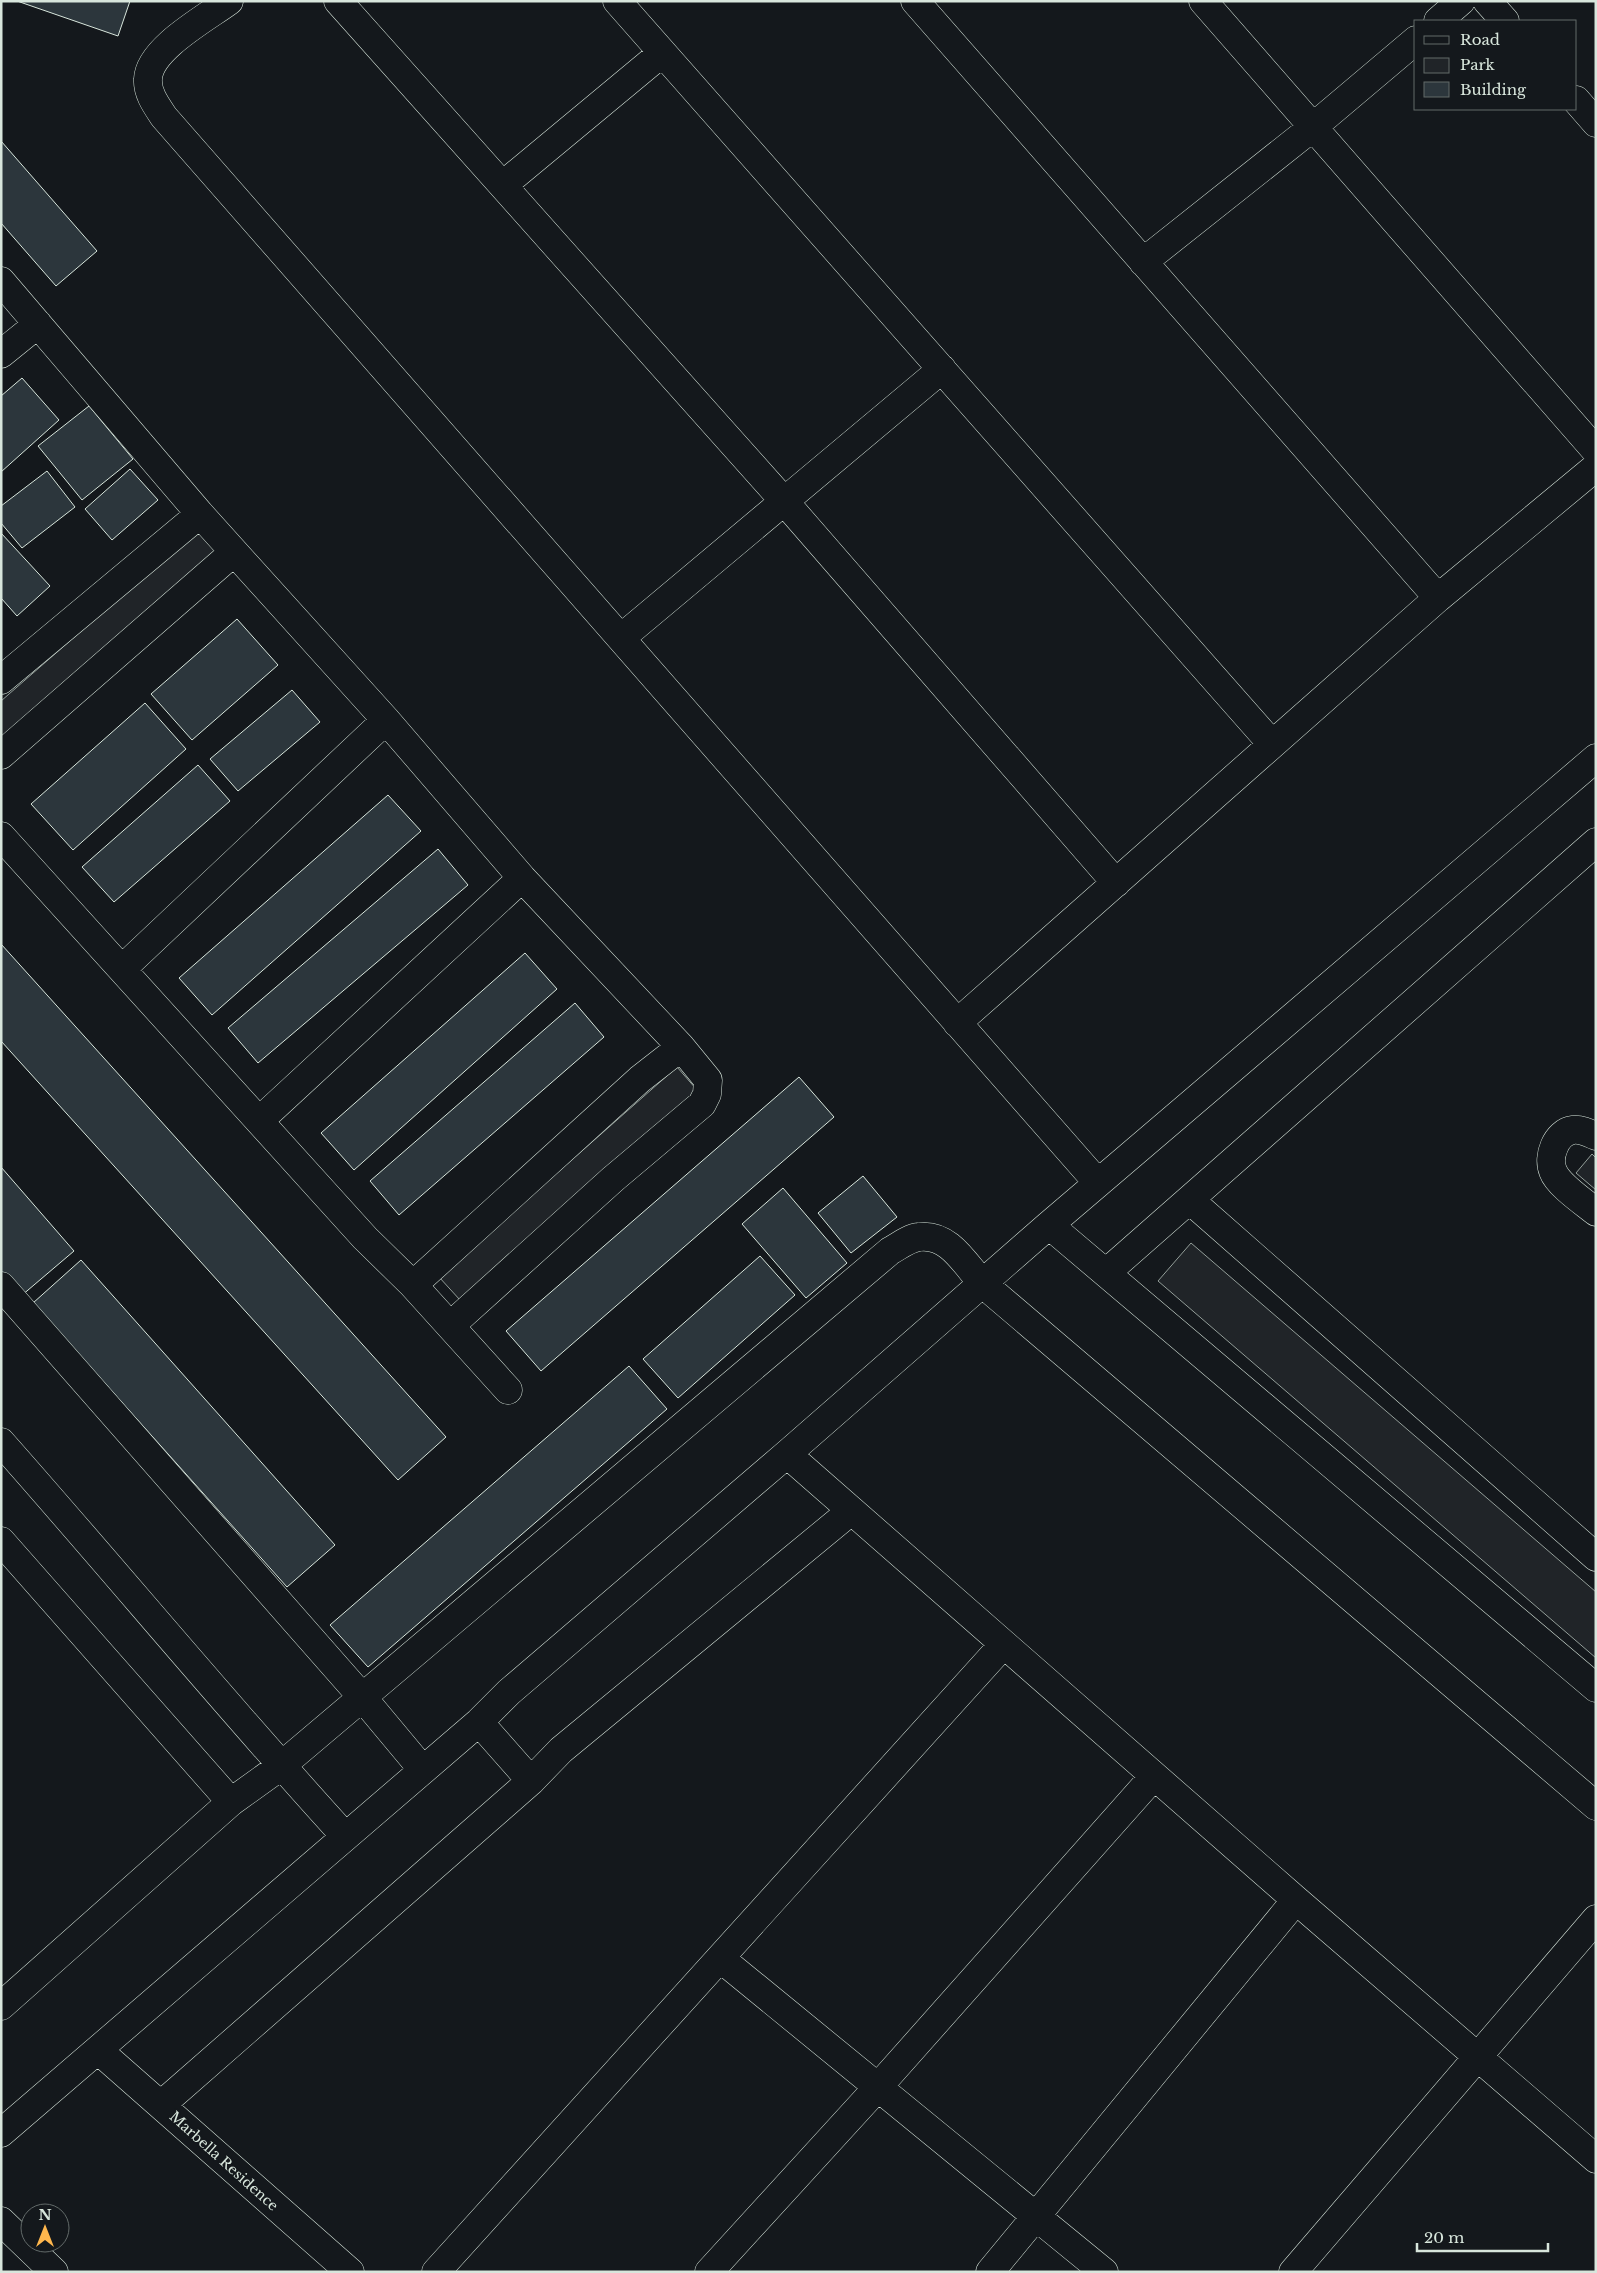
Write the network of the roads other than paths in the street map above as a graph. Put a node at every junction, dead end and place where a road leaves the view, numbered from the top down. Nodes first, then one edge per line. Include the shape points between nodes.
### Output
1 (229, 1) edge
2 (338, 1) edge
3 (617, 1) edge
4 (915, 1) edge
5 (1203, 1) edge
6 (1461, 1) edge
7 (1487, 1) edge
8 (1439, 20) edge
9 (1504, 20) edge
10 (1414, 42) edge
11 (662, 53) junction
12 (1577, 101) edge
13 (1596, 123) edge
14 (1313, 128) junction
15 (503, 185) junction
16 (1143, 262) junction
17 (1, 281) edge
18 (38, 324) junction
19 (1, 354) edge
20 (942, 369) junction
21 (1596, 451) edge
22 (1596, 467) edge
23 (784, 501) junction
24 (200, 514) junction
25 (234, 552) junction
26 (1438, 598) junction
27 (621, 638) junction
28 (1, 680) edge
29 (386, 720) junction
30 (1272, 744) junction
31 (1, 755) edge
32 (1596, 758) edge
33 (1, 836) edge
34 (1596, 842) edge
35 (522, 878) junction
36 (1116, 882) junction
37 (122, 969) junction
38 (957, 1023) junction
39 (681, 1047) junction
40 (259, 1121) junction
41 (1596, 1136) edge
42 (1098, 1183) junction
43 (1191, 1201) junction
44 (1596, 1212) edge
45 (1050, 1225) junction
46 (1107, 1272) junction
47 (982, 1284) junction
48 (412, 1285) junction
49 (1, 1286) edge
50 (450, 1326) junction
51 (508, 1390) dead end
52 (1, 1442) edge
53 (787, 1454) junction
54 (852, 1511) junction
55 (1, 1541) edge
56 (1596, 1557) edge
57 (1003, 1645) junction
58 (1596, 1688) edge
59 (363, 1698) junction
60 (479, 1722) junction
61 (282, 1766) junction
62 (423, 1770) junction
63 (1154, 1776) junction
64 (531, 1781) junction
65 (231, 1802) junction
66 (1596, 1806) edge
67 (345, 1836) junction
68 (1296, 1900) junction
69 (1596, 1919) edge
70 (720, 1958) junction
71 (1, 2006) edge
72 (98, 2050) junction
73 (1478, 2058) junction
74 (878, 2087) junction
75 (161, 2105) junction
76 (1, 2133) edge
77 (1596, 2159) edge
78 (1035, 2216) junction
79 (5, 2231) edge
80 (54, 2272) edge
81 (350, 2272) edge
82 (436, 2272) edge
83 (709, 2272) edge
84 (990, 2272) edge
85 (1104, 2272) edge
86 (1293, 2272) edge

1 - 27 street via 161,50 151,62 148,79 151,97 171,124
2 - 15 street
3 - 11 street
4 - 16 street
5 - 14 street
6 - 8 street
7 - 9 street
10 - 14 street
11 - 15 street
11 - 20 street
12 - 13 street
14 - 16 street
14 - 21 street
15 - 23 street
16 - 26 street
17 - 18 street
18 - 19 street
18 - 24 street
20 - 23 street
20 - 30 street
22 - 26 street
23 - 27 street
23 - 36 street
24 - 25 street
24 - 28 street
25 - 29 street
25 - 31 street
26 - 30 street
27 - 38 street
29 - 35 street
29 - 37 street
30 - 36 street
32 - 42 street
33 - 37 street
34 - 43 street
35 - 39 street
35 - 40 street
36 - 38 street
37 - 40 street
38 - 42 street
39 - 48 street via 640,1078
39 - 50 street via 708,1080 702,1104 613,1179
40 - 48 street
41 - 44 street via 1587,1131 1572,1130 1561,1136 1554,1146 1551,1161 1553,1173
42 - 45 street
43 - 46 street
43 - 56 street
45 - 46 street
45 - 47 street
46 - 58 street
47 - 53 street
47 - 59 street via 947,1243 935,1237 917,1237 890,1251
47 - 66 street
48 - 50 street
49 - 59 street
50 - 51 street
52 - 61 street
53 - 54 street
53 - 60 street via 509,1692
54 - 57 street
54 - 64 street via 561,1750
55 - 65 street
57 - 63 street
57 - 70 street
59 - 61 street
59 - 62 street
60 - 62 street
60 - 64 street
61 - 65 street
61 - 67 street
62 - 67 street
63 - 68 street
63 - 74 street
64 - 75 street
65 - 71 street
67 - 72 street
68 - 73 street
68 - 78 street
69 - 73 street
70 - 74 street
70 - 82 street
72 - 75 street, Marbella Residence
72 - 76 street
73 - 77 street
73 - 86 street
74 - 78 street
74 - 83 street
75 - 81 street, Marbella Residence
78 - 84 street
78 - 85 street
79 - 80 street

